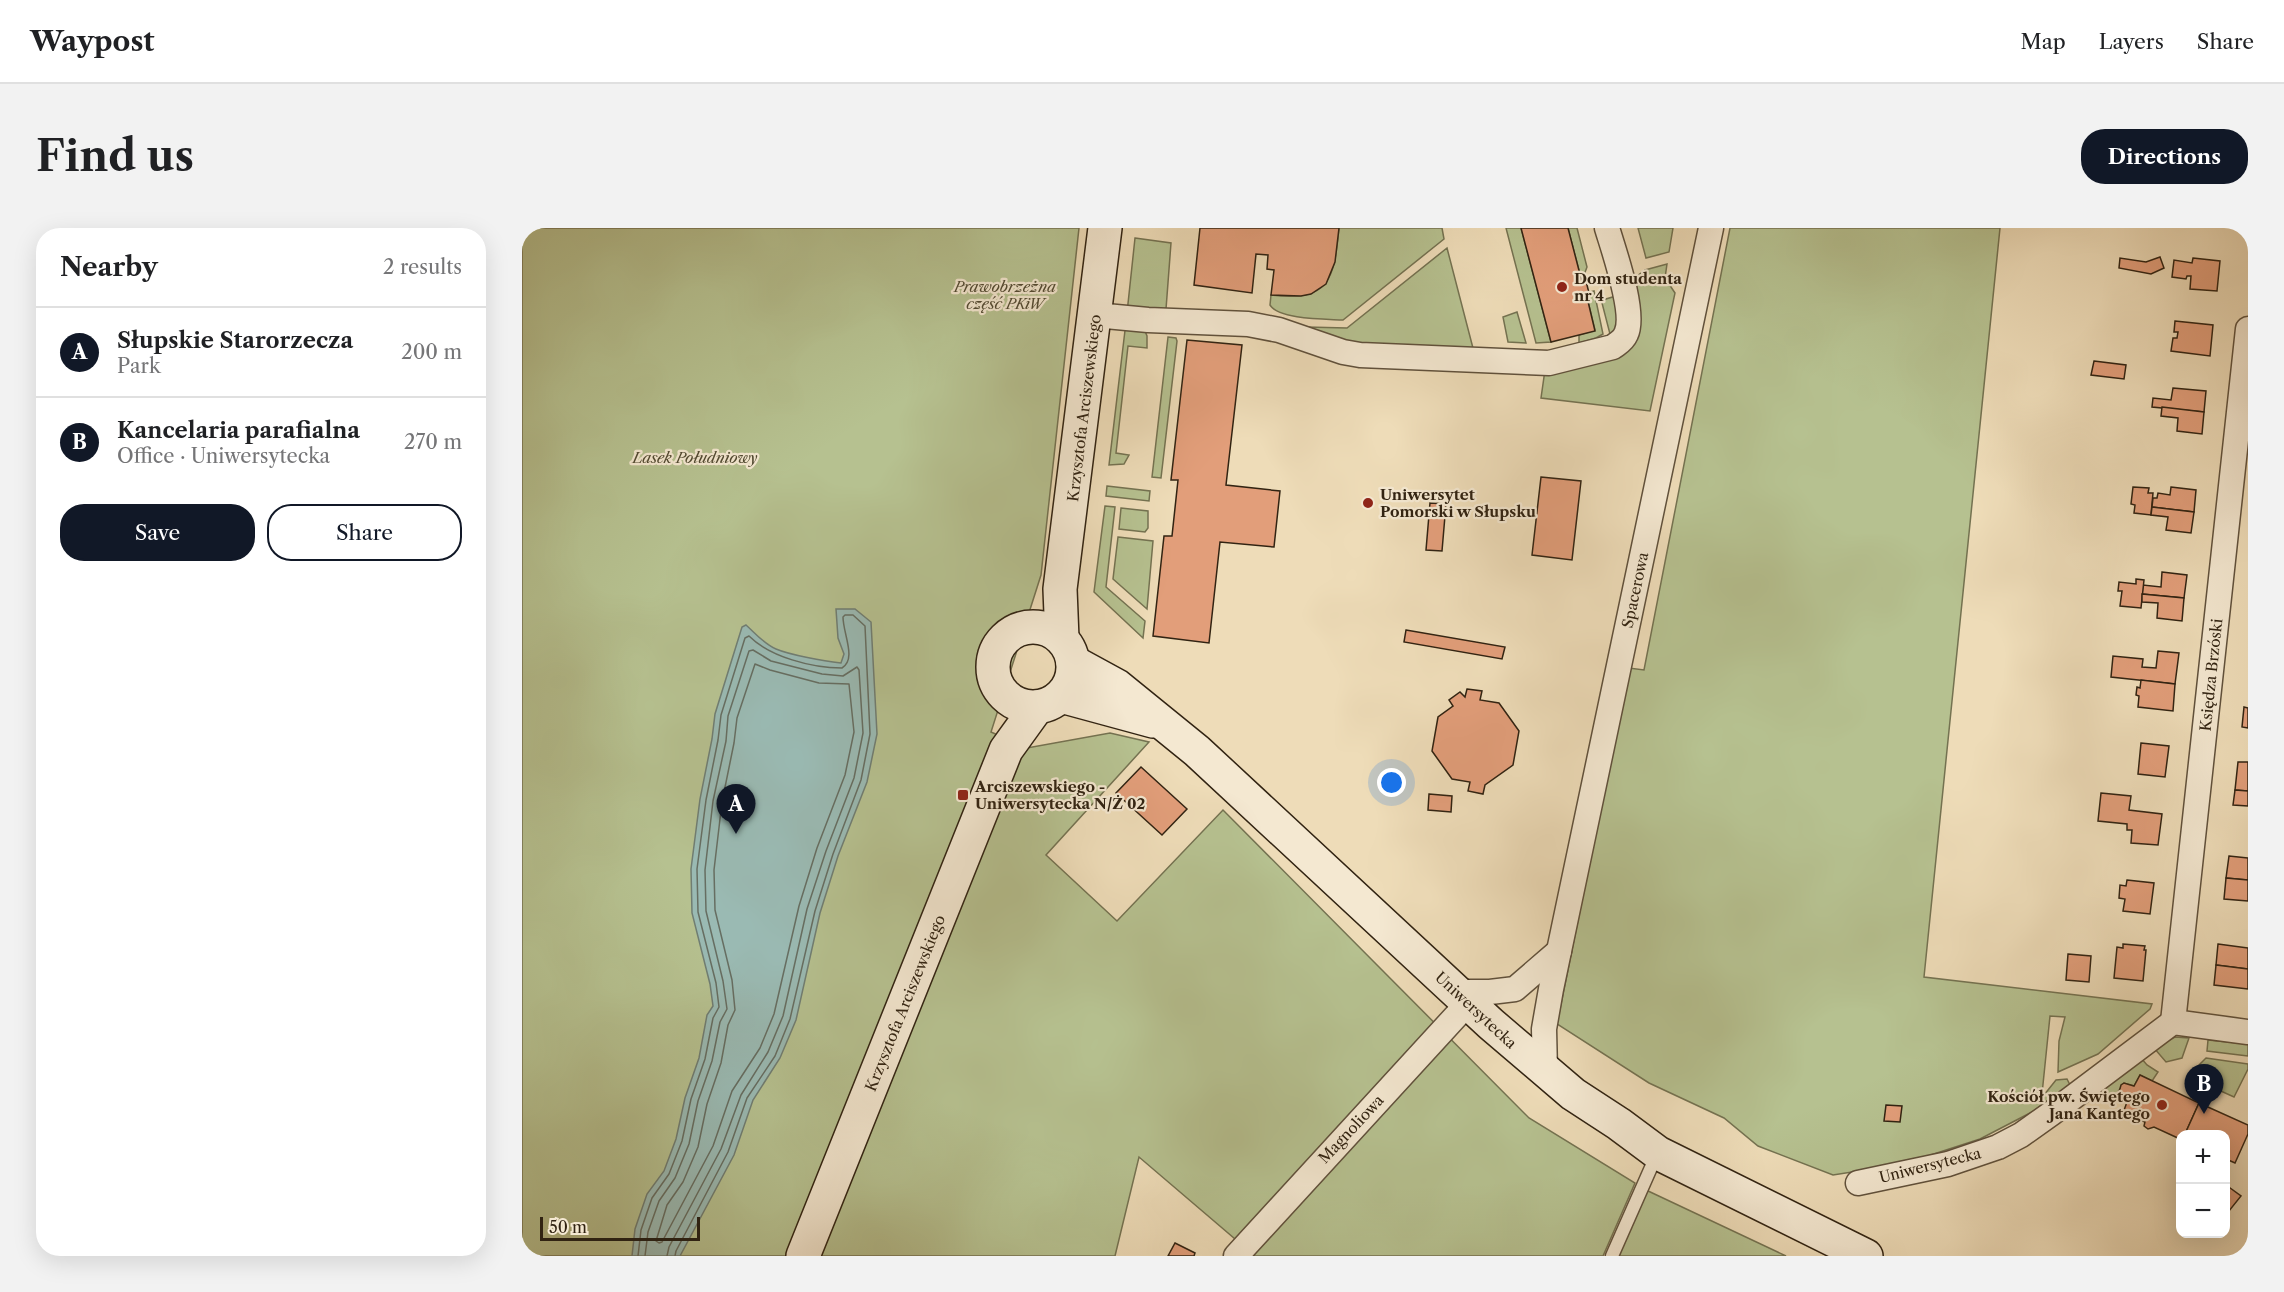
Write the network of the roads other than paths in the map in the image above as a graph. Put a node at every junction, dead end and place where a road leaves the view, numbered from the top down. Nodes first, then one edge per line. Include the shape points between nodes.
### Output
1 (1105, 228) edge
2 (1607, 228) edge
3 (1711, 228) edge
4 (1095, 315) junction
5 (2248, 329) edge
6 (1060, 589) junction
7 (1027, 627) junction
8 (1068, 650) junction
9 (1036, 701) junction
10 (1163, 724) junction
11 (1559, 951) junction
12 (1462, 998) junction
13 (2173, 1022) junction
14 (2248, 1032) edge
15 (1545, 1072) junction
16 (1658, 1153) junction
17 (1858, 1183) dead end
18 (803, 1256) edge
19 (1236, 1256) edge
20 (1612, 1256) edge
21 (1866, 1256) edge

1 - 4 main road, Krzysztofa Arciszewskiego
2 - 4 street via 1628,304 1627,334 1613,347 1549,363 1360,355 1248,324
3 - 11 street, Spacerowa
4 - 6 main road, Krzysztofa Arciszewskiego
5 - 13 street, Księdza Brzóski
6 - 7 main road
6 - 8 main road, Krzysztofa Arciszewskiego
7 - 8 main road via 1052,631
7 - 9 main road via 1004,640 993,664 1001,691
8 - 9 main road via 1073,674 1069,686
8 - 10 main road, Uniwersytecka
9 - 10 main road, Uniwersytecka
9 - 18 main road, Krzysztofa Arciszewskiego via 1006,750
10 - 12 main road, Uniwersytecka via 1197,751
11 - 12 street via 1515,988
11 - 15 street, Spacerowa via 1544,1029
12 - 15 main road, Uniwersytecka
12 - 19 street, Magnoliowa
13 - 14 street
13 - 17 street, Uniwersytecka via 2052,1113 1998,1147 1948,1164
15 - 16 main road, Uniwersytecka
16 - 20 lane
16 - 21 main road, Uniwersytecka

